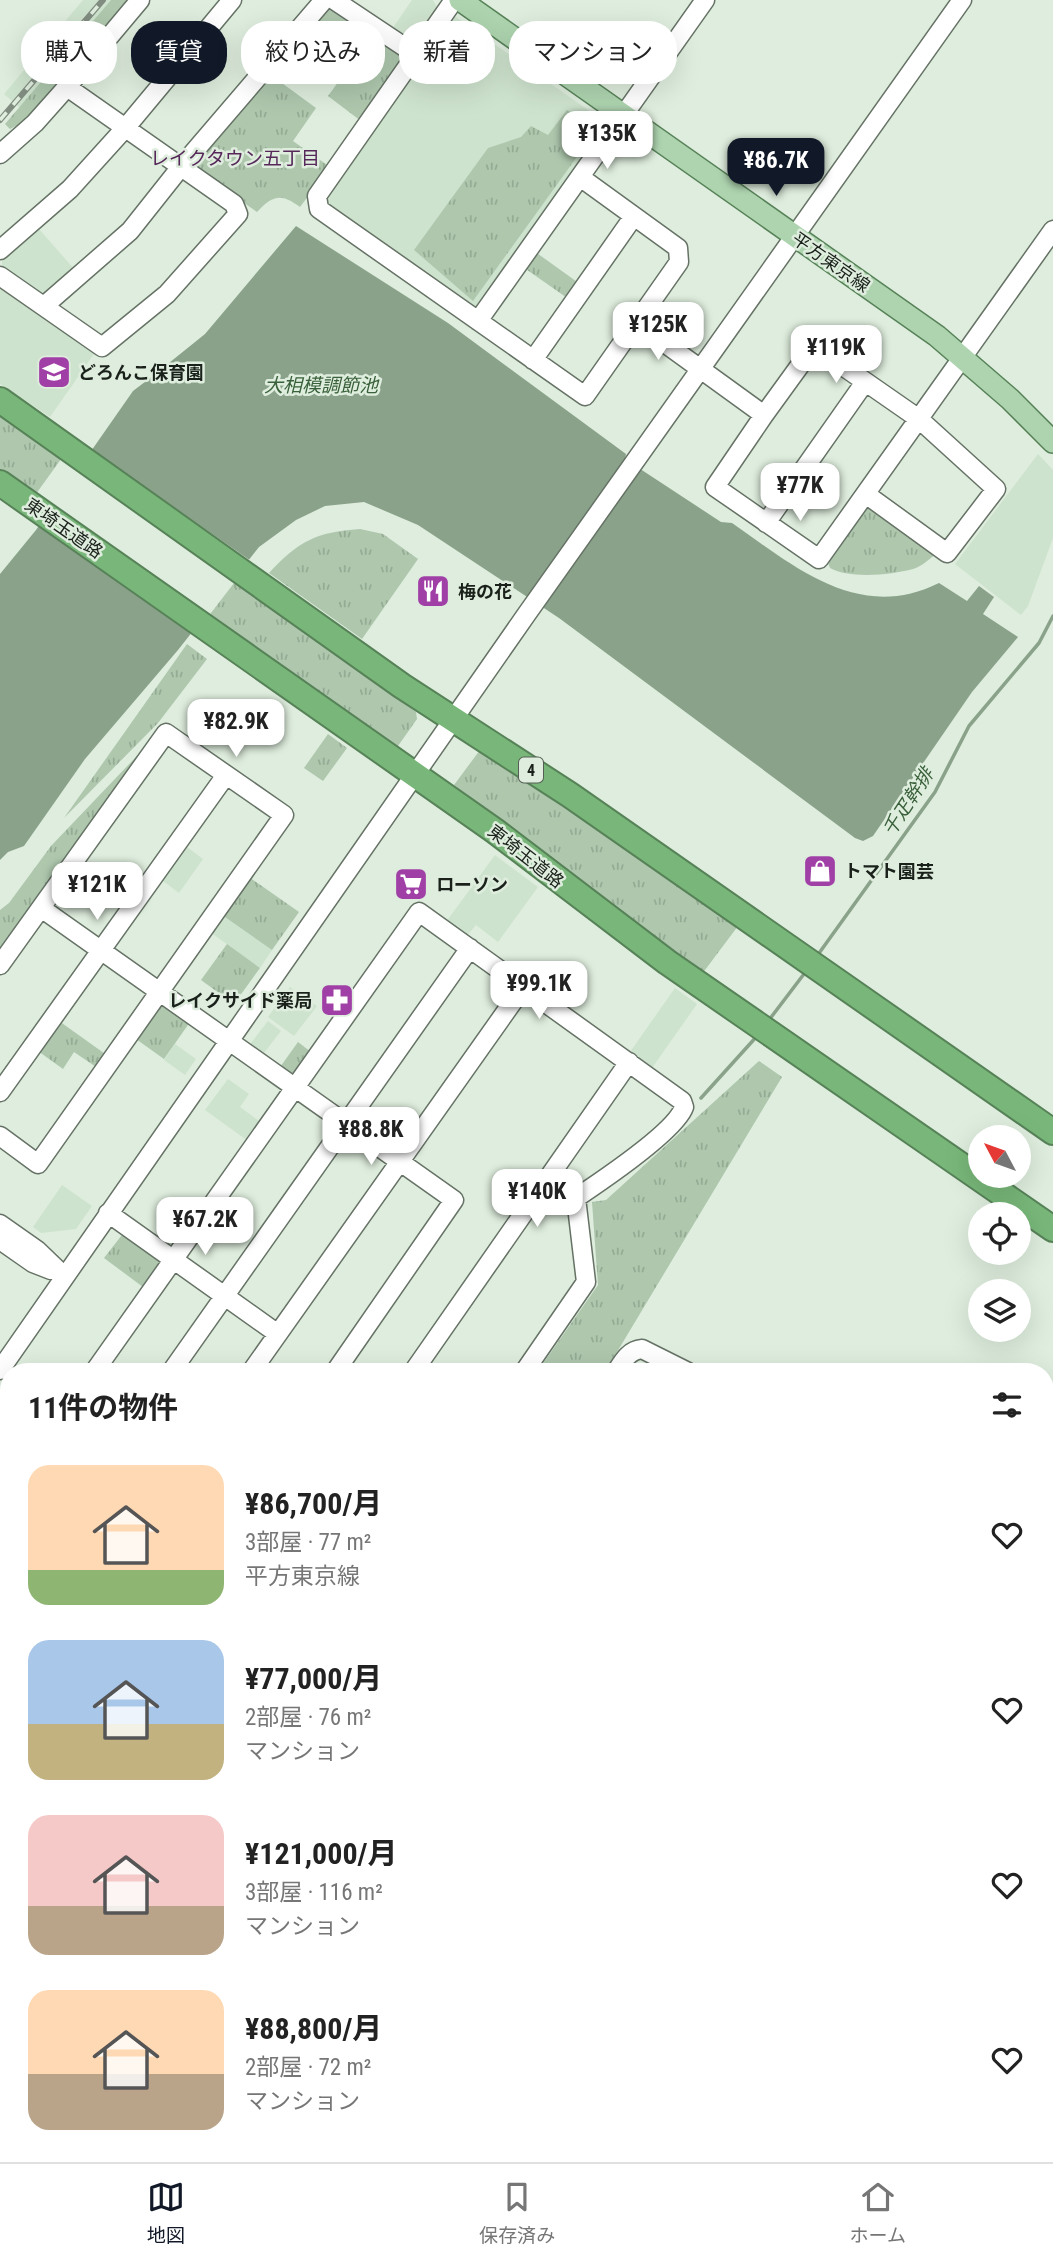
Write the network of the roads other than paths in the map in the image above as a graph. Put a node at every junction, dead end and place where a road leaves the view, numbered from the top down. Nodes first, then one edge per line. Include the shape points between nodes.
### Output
1 (140, 0) edge
2 (232, 0) edge
3 (324, 0) edge
4 (334, 0) edge
5 (454, 0) edge
6 (460, 0) edge
7 (705, 0) edge
8 (962, 0) edge
9 (439, 21) edge
10 (399, 43) edge
11 (399, 77) edge
12 (67, 87) junction
13 (624, 114) junction
14 (127, 127) junction
15 (0, 155) edge
16 (180, 168) junction
17 (580, 177) junction
18 (634, 216) junction
19 (1053, 230) edge
20 (796, 237) junction
21 (0, 250) edge
22 (0, 276) edge
23 (44, 306) junction
24 (478, 321) junction
25 (637, 323) junction
26 (963, 358) junction
27 (533, 360) junction
28 (702, 371) junction
29 (865, 382) junction
30 (0, 400) edge
31 (764, 415) junction
32 (919, 419) junction
33 (1053, 442) edge
34 (4, 486) edge
35 (867, 495) junction
36 (766, 523) junction
37 (454, 721) junction
38 (226, 775) junction
39 (416, 776) junction
40 (41, 908) junction
41 (470, 948) junction
42 (100, 950) junction
43 (0, 965) edge
44 (524, 986) junction
45 (161, 992) junction
46 (230, 1042) junction
47 (629, 1062) junction
48 (295, 1087) junction
49 (0, 1092) edge
50 (345, 1123) junction
51 (1053, 1132) edge
52 (0, 1136) edge
53 (398, 1161) junction
54 (108, 1213) junction
55 (0, 1224) edge
56 (1053, 1228) edge
57 (0, 1240) edge
58 (175, 1259) junction
59 (64, 1276) junction
60 (225, 1295) junction
61 (278, 1334) junction
62 (5, 1363) edge
63 (100, 1363) edge
64 (177, 1363) edge
65 (257, 1363) edge
66 (341, 1363) edge
67 (419, 1363) edge
68 (530, 1363) edge
69 (622, 1363) edge
70 (670, 1363) edge

1 - 12 street
2 - 14 street
3 - 16 street
4 - 10 street
5 - 9 street
6 - 13 main road, 平方東京線
7 - 13 street
8 - 20 street
11 - 24 street via 317,196 319,209
12 - 14 street
12 - 15 street
13 - 17 street
13 - 20 main road, 平方東京線
14 - 16 street
14 - 21 street via 70,189
16 - 23 street via 130,231
16 - 23 street via 234,204 238,214 167,295 102,347
17 - 18 street
17 - 24 street
18 - 25 street via 678,247 679,262
18 - 27 street
19 - 26 street
20 - 26 main road, 平方東京線
20 - 28 street
22 - 23 street
24 - 27 street
25 - 27 street via 585,396
25 - 28 street
26 - 32 street
26 - 33 main road, 平方東京線
28 - 31 street
28 - 37 street
29 - 31 street via 814,346
29 - 32 street
29 - 36 street
30 - 37 highway, 4
31 - 36 street via 715,487
32 - 35 street
32 - 35 street via 996,489 947,553
34 - 39 highway, 東埼玉道路
35 - 36 street via 819,559
37 - 39 street
37 - 51 highway, 4 via 570,795
38 - 40 street via 166,733
38 - 42 street
38 - 45 street via 284,815
39 - 46 street
39 - 56 highway, 東埼玉道路 via 762,1028
40 - 42 street
40 - 43 street
41 - 44 street
41 - 48 street via 419,912
41 - 50 street
42 - 45 street
42 - 49 street
44 - 47 street
44 - 53 street
45 - 46 street
45 - 52 street via 38,1164
46 - 48 street
46 - 54 street
47 - 67 street
47 - 68 street via 684,1107 681,1115 611,1175 576,1198 586,1282
48 - 50 street
48 - 58 street
50 - 53 street
50 - 60 street
53 - 61 street
53 - 66 street via 454,1200
54 - 58 street
54 - 59 street
55 - 59 street
57 - 59 street via 33,1263
58 - 60 street
58 - 63 street
59 - 62 street
60 - 61 street
60 - 64 street
61 - 65 street
69 - 70 street via 642,1349

